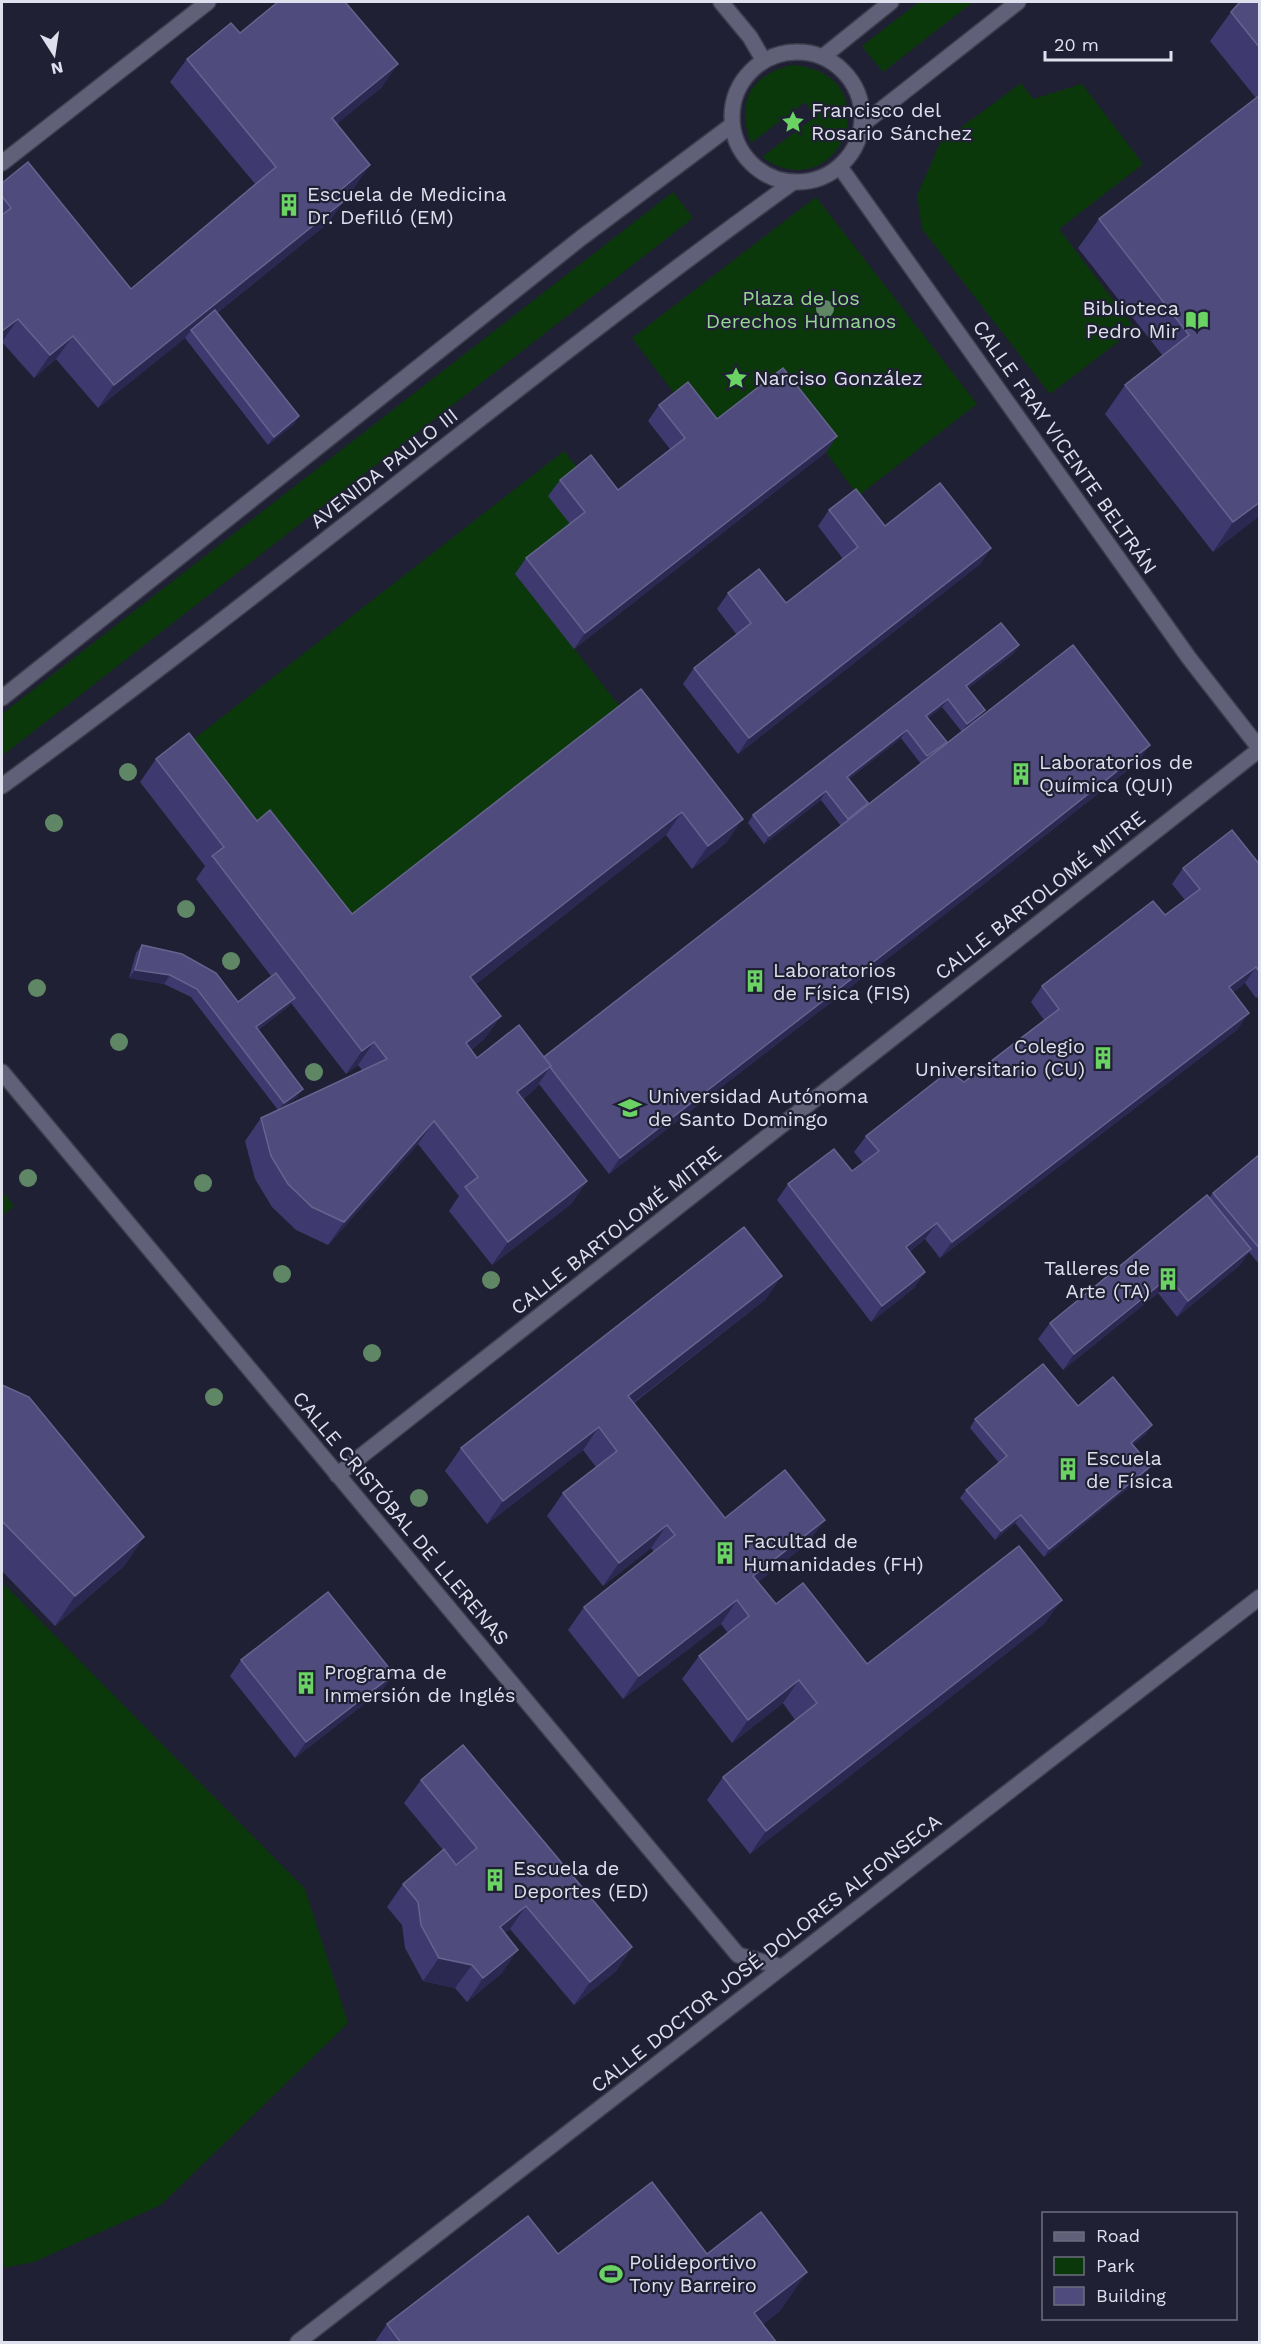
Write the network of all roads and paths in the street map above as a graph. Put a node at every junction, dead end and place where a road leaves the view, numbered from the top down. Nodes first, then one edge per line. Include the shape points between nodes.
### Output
1 (208, 2) edge
2 (721, 2) edge
3 (891, 2) edge
4 (1018, 2) edge
5 (825, 56) junction
6 (764, 61) junction
7 (863, 124) junction
8 (732, 125) junction
9 (2, 164) edge
10 (840, 167) junction
11 (792, 183) junction
12 (2, 698) edge
13 (1260, 749) edge
14 (2, 786) edge
15 (2, 1072) edge
16 (338, 1475) junction
17 (1260, 1597) edge
18 (782, 1968) junction
19 (298, 2343) edge

1 - 9 street
2 - 6 street
3 - 5 street
4 - 7 street
5 - 6 street via 788,52
5 - 7 street via 850,77 861,101
6 - 8 street via 737,90
7 - 10 street via 855,150
8 - 11 street via 748,161 766,175
8 - 12 street via 572,246
10 - 11 street via 830,175
10 - 13 street, CALLE FRAY VICENTE BELTRÁN via 1189,658
11 - 14 street, AVENIDA PAULO III via 585,338 108,709
13 - 16 street, CALLE BARTOLOMÉ MITRE
15 - 16 street, CALLE CRISTÓBAL DE LLERENAS
16 - 18 street, CALLE CRISTÓBAL DE LLERENAS via 738,1955
17 - 18 street, CALLE DOCTOR JOSÉ DOLORES ALFONSECA
18 - 19 street, CALLE DOCTOR JOSÉ DOLORES ALFONSECA

